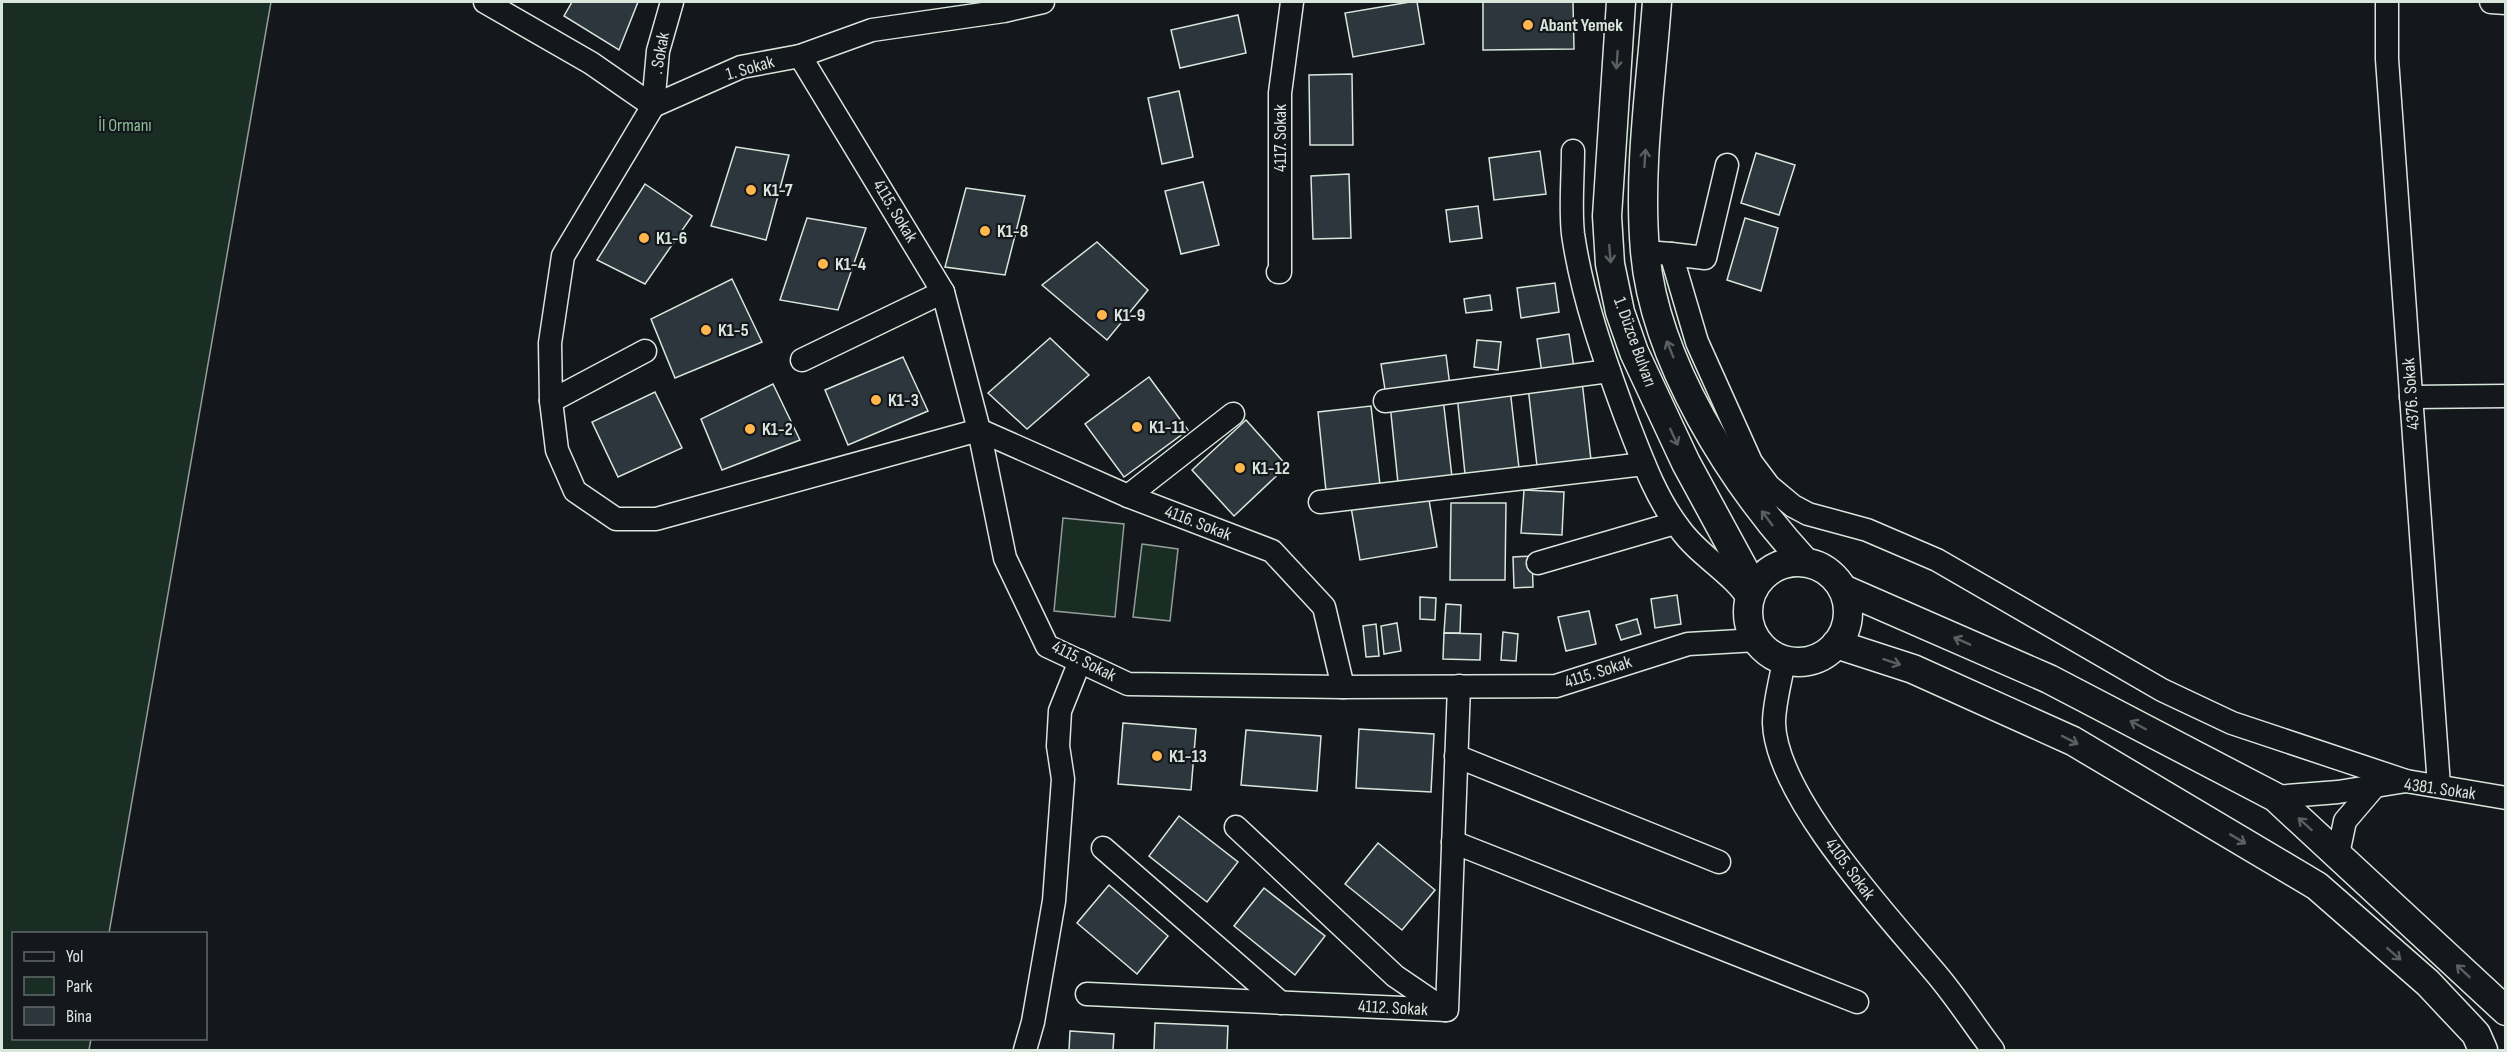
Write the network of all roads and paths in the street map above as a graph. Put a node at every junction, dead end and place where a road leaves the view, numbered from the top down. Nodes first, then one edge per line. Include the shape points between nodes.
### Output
1 (485, 2) edge
2 (672, 2) edge
3 (1043, 2) edge
4 (1292, 2) edge
5 (1622, 2) edge
6 (1657, 2) edge
7 (2387, 2) edge
8 (2491, 2) edge
9 (2505, 3) edge
10 (522, 10) edge
11 (800, 56) junction
12 (653, 106) junction
13 (1574, 151) dead end
14 (1727, 165) dead end
15 (1658, 253) junction
16 (1278, 272) dead end
17 (943, 292) junction
18 (645, 351) dead end
19 (802, 360) dead end
20 (1609, 371) junction
21 (2505, 396) edge
22 (2411, 397) junction
23 (551, 401) junction
24 (1385, 401) dead end
25 (1233, 414) dead end
26 (979, 430) junction
27 (1644, 464) junction
28 (1128, 496) junction
29 (1320, 502) dead end
30 (1676, 523) junction
31 (1805, 562) junction
32 (1538, 563) dead end
33 (1843, 589) junction
34 (1752, 595) junction
35 (1757, 640) junction
36 (1836, 644) junction
37 (1784, 660) junction
38 (1080, 661) junction
39 (1459, 686) junction
40 (1343, 687) junction
41 (1456, 756) junction
42 (2406, 781) junction
43 (2439, 786) junction
44 (2374, 787) junction
45 (2275, 797) junction
46 (2505, 798) edge
47 (1236, 827) dead end
48 (1453, 842) junction
49 (1103, 848) dead end
50 (2338, 854) junction
51 (1719, 862) dead end
52 (1087, 994) dead end
53 (1857, 1002) dead end
54 (1281, 1003) junction
55 (1447, 1010) junction
56 (2505, 1011) edge
57 (1025, 1050) edge
58 (1993, 1050) edge
59 (2483, 1050) edge

1 - 10 street
2 - 12 street, . Sokak via 658,51
3 - 11 street, 1. Sokak via 872,30
4 - 16 street, 4117. Sokak via 1280,93
5 -> 34 main road, 1. Düzce Bulvarı via 1607,216 1610,264 1620,312 1634,352 1686,464
15 -> 6 main road, 1. Düzce Bulvarı via 1643,196
7 - 22 street, 4376. Sokak via 2387,59
8 - 9 street
10 - 12 street
11 - 12 street, 1. Sokak via 741,67
11 - 17 street, 4115. Sokak
12 - 23 street via 563,256 550,343
13 - 20 street via 1573,232 1587,301
14 - 15 street via 1705,258
31 -> 15 main road, 1. Düzce Bulvarı via 1781,536 1721,453 1691,397 1653,301
15 - 42 street via 1751,462 1769,486 1793,506 1867,530 1937,560 2162,690 2232,723
17 - 19 street
17 - 26 street, 4115. Sokak
18 - 23 street
20 - 24 street
20 - 27 street
21 - 22 street
22 - 43 street, 4376. Sokak
23 - 26 street via 557,450 575,491 616,519 656,519
25 - 28 street
26 - 28 street, 4116. Sokak
26 - 38 street, 4115. Sokak via 1005,558 1047,646
27 - 29 street
27 - 30 street
28 - 40 street, 4116. Sokak via 1272,551 1324,608
30 - 32 street
30 - 34 street via 1706,559
31 - 33 main road via 1833,575
31 - 34 main road via 1775,567 1762,577
33 - 36 main road via 1848,621
45 -> 33 main road via 2049,679
34 - 35 main road via 1749,615
35 - 37 main road
35 - 39 street, 4115. Sokak via 1688,644 1556,686
36 - 37 main road via 1817,658 1801,662
36 -> 59 main road via 1913,669 2073,741 2317,886 2428,983 2476,1034
37 - 58 street, 4105. Sokak via 1774,723 1787,776 1878,906 1935,972
38 - 40 street, 4115. Sokak via 1128,684
38 - 57 street via 1060,711 1058,746 1063,779 1054,901 1034,1022
39 - 40 street, 4115. Sokak
39 - 41 street, 4112. Sokak
41 - 48 street, 4112. Sokak
41 - 51 street
42 - 43 street, 4381. Sokak
42 - 44 street, 4381. Sokak
43 - 46 street, 4381. Sokak
44 - 45 street, 4381. Sokak
44 - 50 street via 2345,821
50 -> 45 main road
47 - 55 street via 1395,976
48 - 53 street
48 - 55 street, 4112. Sokak
49 - 54 street
56 -> 50 main road
52 - 54 street, 4112. Sokak
54 - 55 street, 4112. Sokak

